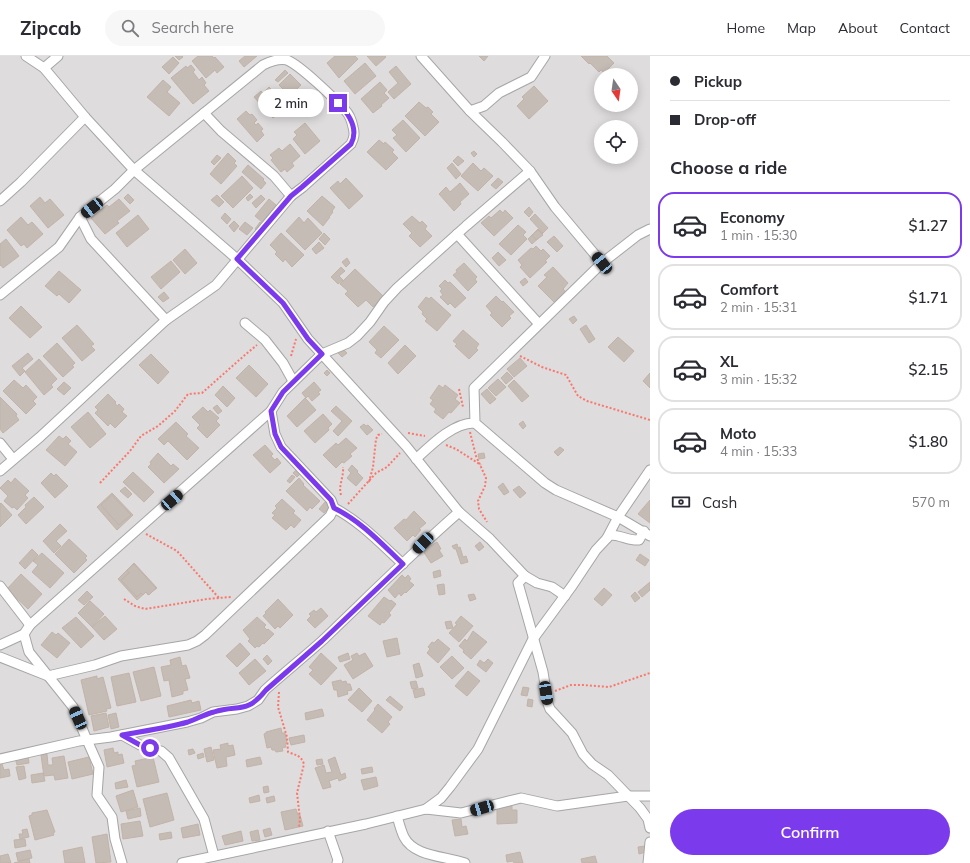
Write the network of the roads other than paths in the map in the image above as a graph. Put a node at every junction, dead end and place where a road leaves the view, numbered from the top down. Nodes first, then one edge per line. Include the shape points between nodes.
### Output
1 (26, 56) edge
2 (58, 56) edge
3 (421, 56) edge
4 (545, 56) edge
5 (278, 58) edge
6 (44, 68) junction
7 (470, 111) junction
8 (204, 113) junction
9 (85, 117) junction
10 (134, 170) junction
11 (530, 171) junction
12 (291, 196) junction
13 (0, 201) edge
14 (80, 217) junction
15 (650, 229) edge
16 (458, 234) junction
17 (237, 259) junction
18 (602, 263) junction
19 (0, 295) edge
20 (166, 320) junction
21 (244, 323) dead end
22 (539, 324) junction
23 (322, 354) junction
24 (293, 381) junction
25 (271, 411) junction
26 (471, 422) junction
27 (0, 443) edge
28 (13, 459) junction
29 (416, 459) junction
30 (650, 470) edge
31 (0, 471) edge
32 (339, 508) junction
33 (459, 512) junction
34 (618, 517) junction
35 (647, 533) edge
36 (607, 538) junction
37 (403, 564) junction
38 (525, 576) junction
39 (0, 586) edge
40 (565, 596) junction
41 (30, 625) junction
42 (24, 634) junction
43 (533, 639) junction
44 (0, 645) edge
45 (0, 657) edge
46 (48, 676) junction
47 (122, 735) junction
48 (88, 740) junction
49 (0, 759) edge
50 (628, 796) junction
51 (650, 796) edge
52 (426, 809) junction
53 (397, 816) junction
54 (650, 828) edge
55 (328, 831) junction
56 (650, 842) edge
57 (214, 856) junction
58 (122, 863) edge
59 (182, 863) edge
60 (337, 863) edge
61 (465, 863) edge
62 (648, 863) edge

1 - 6 street
2 - 6 street
3 - 7 street
4 - 7 street via 531,77 498,93 484,106
5 - 8 street via 263,65
5 - 12 street via 293,63 346,111 355,133 351,144
6 - 9 street
7 - 11 street
8 - 10 street
8 - 12 street via 274,176
9 - 10 street
9 - 13 street
10 - 14 street
10 - 17 street
11 - 16 street
11 - 18 street
12 - 17 street
14 - 19 street via 59,247
14 - 20 street via 91,239
15 - 18 street via 638,235
16 - 22 street
16 - 23 street via 397,288 357,336 348,343
17 - 20 street via 216,285
17 - 23 street via 283,303 308,339
18 - 22 street
20 - 28 street
21 - 24 street via 265,340
22 - 26 street via 474,388
23 - 24 street
23 - 29 street
24 - 25 street
25 - 32 street via 275,434 281,447
25 - 41 street
26 - 29 street via 437,441
26 - 34 street via 545,483
27 - 28 street
28 - 31 street
29 - 33 street
30 - 34 street
32 - 37 street
32 - 46 street via 198,641 188,645 121,656
33 - 37 street
33 - 38 street via 490,539
34 - 35 street
34 - 36 street
35 - 36 street via 639,540 615,535
36 - 40 street
37 - 47 street via 258,700 248,706 213,712 187,722
38 - 40 street via 552,587
38 - 43 street via 518,583
39 - 41 street
40 - 43 street
41 - 42 street
42 - 44 street
42 - 46 street via 29,652
43 - 50 street via 550,709 572,733 583,754
43 - 52 street via 478,750 441,798
45 - 46 street
46 - 48 street via 73,707
47 - 48 street
47 - 57 street via 140,745 161,751 169,758 204,819
48 - 49 street
48 - 58 street via 99,767 98,795 112,817 114,839
50 - 51 street
50 - 52 street via 557,806 521,798 461,813
50 - 54 street via 648,819
52 - 53 street
53 - 55 street
53 - 61 street via 404,837 411,846 420,852
55 - 57 street
55 - 60 street
56 - 62 street
57 - 59 street

